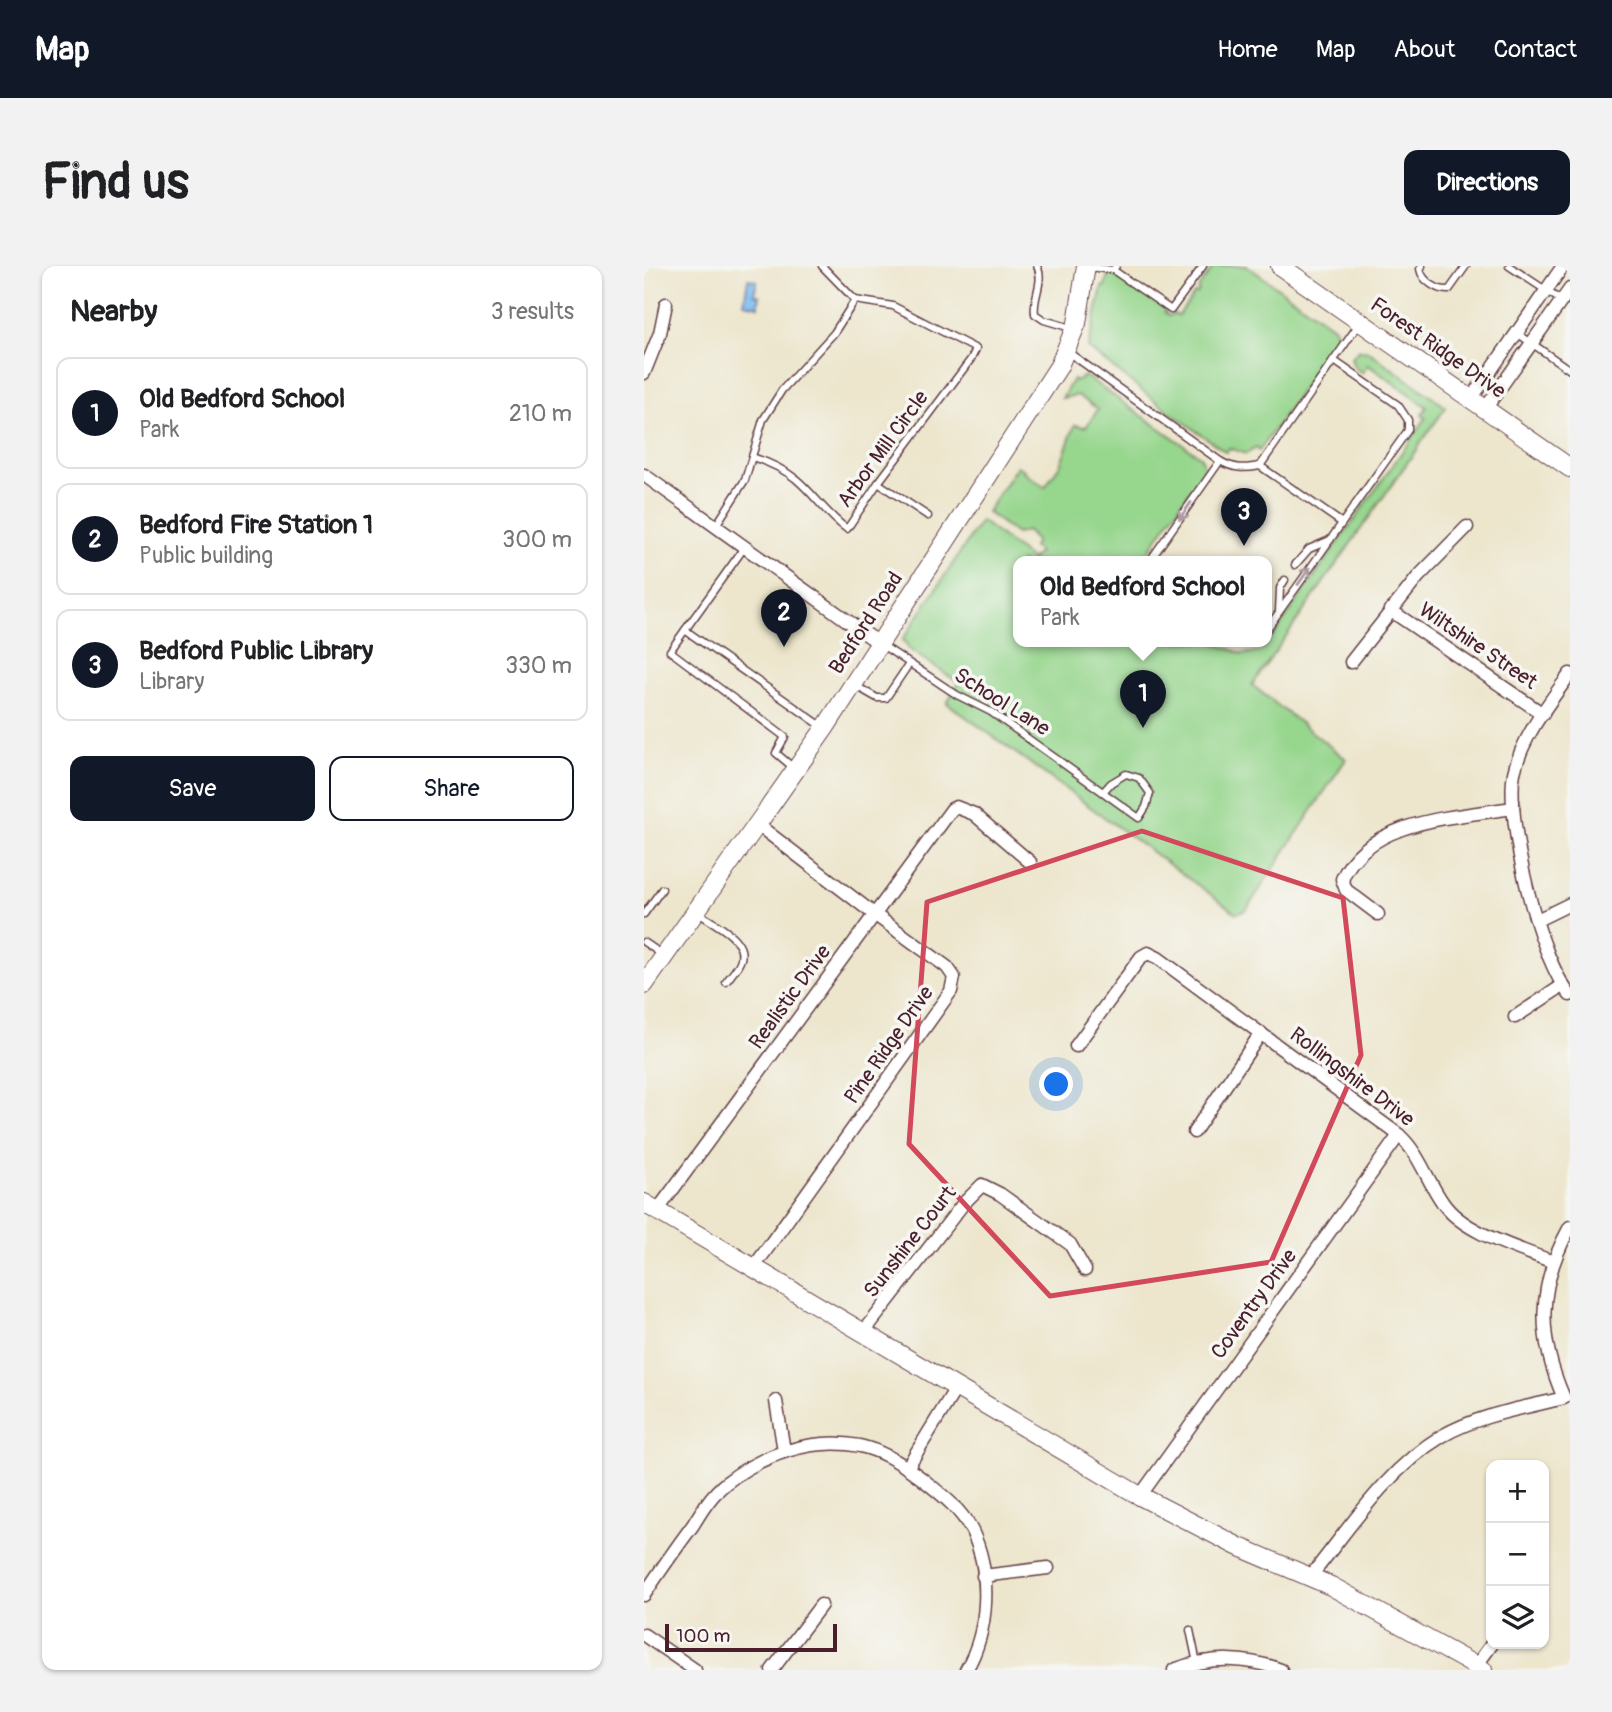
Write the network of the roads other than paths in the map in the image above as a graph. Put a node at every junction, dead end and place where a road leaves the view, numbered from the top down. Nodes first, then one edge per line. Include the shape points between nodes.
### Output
1 (822, 266) edge
2 (1086, 266) edge
3 (1203, 266) edge
4 (1280, 266) edge
5 (1422, 266) edge
6 (1466, 266) edge
7 (1509, 266) edge
8 (1563, 266) edge
9 (1039, 268) edge
10 (1115, 268) edge
11 (1570, 289) edge
12 (1546, 291) junction
13 (855, 300) junction
14 (1562, 301) junction
15 (666, 304) dead end
16 (1360, 322) junction
17 (1075, 329) junction
18 (1517, 333) junction
19 (1531, 343) junction
20 (1067, 352) junction
21 (1333, 360) junction
22 (1570, 370) edge
23 (644, 373) edge
24 (1478, 404) junction
25 (752, 457) junction
26 (1220, 461) junction
27 (1260, 466) junction
28 (1570, 468) edge
29 (644, 475) edge
30 (878, 482) junction
31 (928, 516) dead end
32 (1342, 523) junction
33 (715, 527) junction
34 (1467, 527) dead end
35 (1330, 540) junction
36 (744, 548) junction
37 (1153, 556) edge
38 (1295, 565) dead end
39 (1285, 580) dead end
40 (1390, 610) junction
41 (1279, 611) junction
42 (1272, 622) edge
43 (685, 630) junction
44 (880, 644) junction
45 (1351, 662) dead end
46 (909, 664) junction
47 (1570, 674) edge
48 (854, 684) junction
49 (1543, 714) junction
50 (825, 728) junction
51 (796, 770) junction
52 (1103, 792) junction
53 (1513, 808) junction
54 (758, 825) junction
55 (1030, 862) dead end
56 (662, 889) dead end
57 (1570, 904) edge
58 (696, 912) junction
59 (644, 914) edge
60 (874, 914) junction
61 (1378, 914) dead end
62 (1537, 920) junction
63 (644, 942) edge
64 (664, 956) junction
65 (726, 982) dead end
66 (644, 985) edge
67 (1566, 990) edge
68 (1515, 1017) dead end
69 (1261, 1033) junction
70 (1076, 1046) dead end
71 (1194, 1132) dead end
72 (1399, 1135) junction
73 (650, 1207) edge
74 (1570, 1227) edge
75 (1553, 1262) junction
76 (754, 1267) junction
77 (1085, 1270) dead end
78 (863, 1333) junction
79 (957, 1388) junction
80 (776, 1401) dead end
81 (1568, 1401) edge
82 (784, 1451) junction
83 (907, 1468) junction
84 (1140, 1496) junction
85 (1048, 1568) dead end
86 (983, 1576) junction
87 (1310, 1577) junction
88 (644, 1595) edge
89 (821, 1605) dead end
90 (1190, 1630) dead end
91 (644, 1635) edge
92 (1489, 1649) edge
93 (1196, 1663) junction
94 (1479, 1668) edge
95 (695, 1670) edge
96 (772, 1670) edge
97 (966, 1670) edge
98 (1174, 1670) edge
99 (1281, 1670) edge

1 - 13 lane
2 - 10 lane
2 - 17 main road, Bedford Road
3 - 10 lane via 1171,310
4 - 16 main road, Forest Ridge Drive
5 - 6 lane via 1421,275 1444,291
7 - 12 lane
8 - 12 street
9 - 17 lane via 1035,314
11 - 14 street
12 - 14 lane
12 - 18 street
13 - 25 lane via 834,333 782,390 758,433
13 - 30 lane, Arbor Mill Circle via 892,306 976,349
14 - 19 street
15 - 23 street
16 - 21 lane
16 - 24 main road, Forest Ridge Drive
17 - 20 main road, Bedford Road
18 - 19 lane
18 - 24 street
19 - 22 lane
19 - 24 street
20 - 26 lane
20 - 44 main road, Bedford Road
21 - 27 lane
21 - 32 lane via 1398,405 1408,419 1408,430
24 - 28 main road, Forest Ridge Drive
25 - 30 lane, Arbor Mill Circle via 775,464 797,480 847,529
25 - 33 lane via 745,480
26 - 27 lane via 1238,469
26 -> 37 lane
27 - 32 lane
29 - 33 street
30 - 31 lane
32 - 35 lane
33 - 36 street
34 - 40 street
35 - 38 lane via 1309,549
41 -> 35 lane
36 - 43 lane
36 - 44 street
39 - 41 lane
40 - 45 street
40 - 49 street, Wiltshire Street
41 - 42 lane
43 - 50 lane
43 - 51 lane via 670,651 785,737 776,753
44 - 46 lane, School Lane
44 - 48 main road, Bedford Road
46 - 48 lane via 886,698 877,698
46 - 52 lane, School Lane via 990,712
47 - 49 street
48 - 50 main road, Bedford Road
49 - 53 street via 1514,773
50 - 51 main road, Bedford Road
51 - 54 main road, Bedford Road
52 - 52 lane, School Lane via 1139,818 1150,793 1139,778 1126,774
53 - 61 street via 1424,823 1384,835 1360,853 1342,879 1346,890
53 - 62 street
54 - 58 main road, Bedford Road
54 - 60 street, Pine Ridge Drive
55 - 60 street, Realistic Drive via 974,814 956,807
56 - 59 lane
57 - 62 street
58 - 64 main road, Bedford Road
58 - 65 lane via 733,937 742,954
60 - 73 street, Realistic Drive
60 - 76 street, Pine Ridge Drive via 947,967 954,985
62 - 67 street via 1552,968
63 - 64 lane
64 - 66 main road, Bedford Road
67 - 68 street
69 - 70 street, Rollingshire Drive via 1148,953
69 - 71 street
69 - 72 street, Rollingshire Drive
72 - 75 street, Rollingshire Drive via 1449,1212 1477,1230
72 - 84 street, Coventry Drive
73 - 76 main road
74 - 75 street
75 - 81 street via 1545,1334 1552,1370
76 - 78 main road
77 - 78 street, Sunshine Court via 1070,1244 982,1185
78 - 79 main road
79 - 83 street
79 - 84 main road
80 - 82 street
81 - 87 street via 1493,1416 1441,1437 1382,1488
82 - 83 street via 827,1444 860,1446
82 - 88 street via 725,1483
83 - 86 street via 960,1513 972,1531
84 - 87 main road
85 - 86 street
86 - 97 street via 981,1633
87 - 94 main road
89 - 96 street
90 - 93 lane
91 - 95 street
92 - 94 street
93 - 98 street
93 - 99 street via 1241,1660

